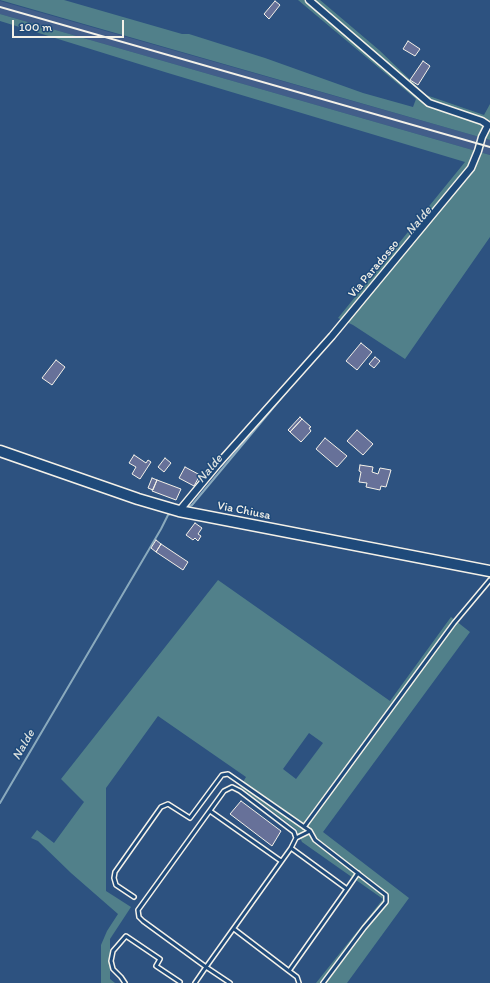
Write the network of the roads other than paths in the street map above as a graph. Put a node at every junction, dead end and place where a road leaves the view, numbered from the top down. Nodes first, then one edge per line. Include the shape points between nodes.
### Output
1 (309, 0) edge
2 (0, 451) edge
3 (179, 511) junction
4 (490, 571) edge
5 (490, 580) edge
6 (210, 811) junction
7 (304, 827) junction
8 (310, 831) junction
9 (296, 838) junction
10 (290, 848) junction
11 (281, 861) junction
12 (358, 873) junction
13 (347, 889) junction
14 (134, 897) dead end
15 (234, 929) junction
16 (206, 967) junction
17 (289, 971) junction
18 (180, 982) dead end
19 (125, 983) edge
20 (195, 983) edge
21 (230, 983) edge
22 (299, 983) edge
23 (323, 983) edge

1 - 3 street, Via Paradosso via 429,103 488,125 471,168 332,336
2 - 3 main road, Via Chiusa
3 - 4 main road, Via Chiusa
5 - 7 lane via 454,623
6 - 9 lane via 224,791 232,787 294,832
6 - 11 lane
6 - 16 lane via 138,910 143,921
7 - 8 lane
7 - 14 lane via 228,774 222,775 190,818 168,804 161,807 115,872 116,885
8 - 9 lane
8 - 12 lane via 315,840
9 - 10 lane
10 - 11 lane
10 - 13 lane
11 - 15 lane
12 - 13 lane
12 - 23 lane via 386,895 386,902
13 - 17 lane
15 - 16 lane
15 - 17 lane
16 - 20 lane
16 - 21 lane
17 - 22 lane via 297,977
18 - 19 lane via 156,966 160,959 126,936 113,951 111,962 113,969

